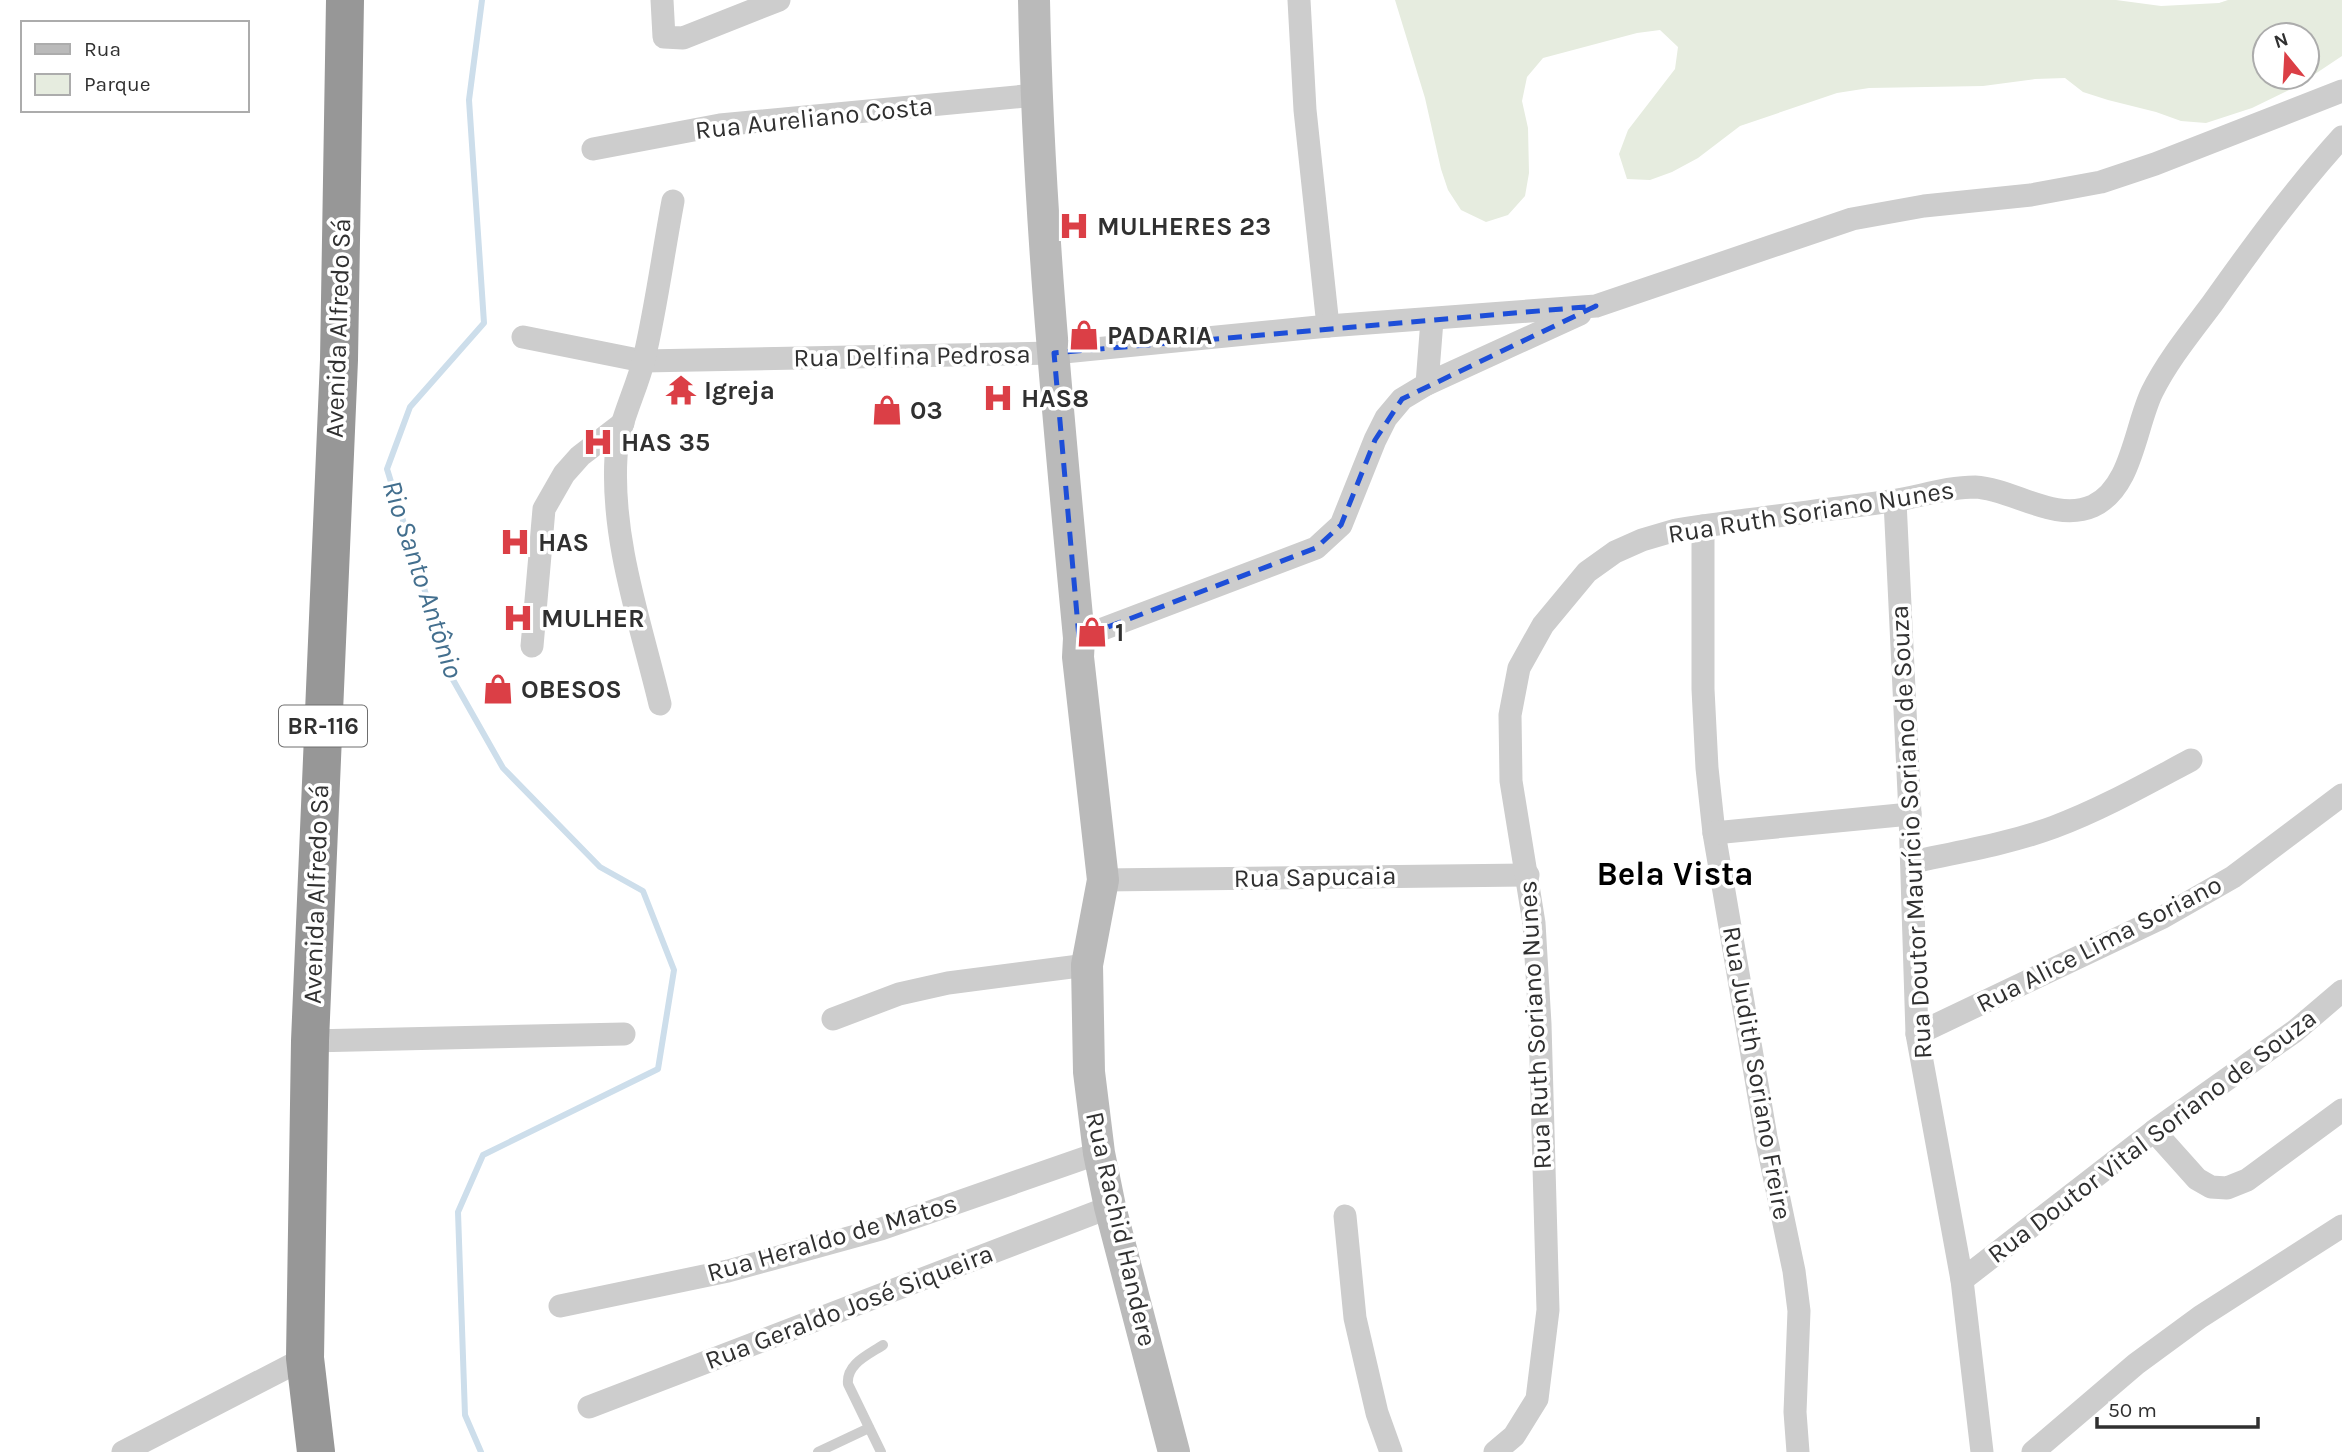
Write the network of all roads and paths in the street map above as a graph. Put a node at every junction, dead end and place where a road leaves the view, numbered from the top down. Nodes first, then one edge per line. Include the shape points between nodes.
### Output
1 (662, 0) edge
2 (779, 0) edge
3 (1034, 0) edge
4 (1299, 0) edge
5 (342, 2) edge
6 (2342, 91) edge
7 (1036, 95) junction
8 (2342, 137) edge
9 (593, 149) dead end
10 (673, 201) dead end
11 (1596, 306) junction
12 (1432, 320) junction
13 (1328, 326) junction
14 (523, 337) dead end
15 (1054, 353) junction
16 (643, 361) junction
17 (1427, 384) junction
18 (623, 423) junction
19 (1895, 501) junction
20 (1703, 526) junction
21 (1079, 638) junction
22 (533, 646) dead end
23 (660, 704) dead end
24 (2190, 760) dead end
25 (2342, 795) edge
26 (1910, 814) junction
27 (1714, 833) junction
28 (1912, 862) junction
29 (1528, 875) junction
30 (1103, 880) junction
31 (1087, 965) junction
32 (2342, 991) edge
33 (833, 1019) dead end
34 (624, 1034) dead end
35 (1917, 1034) junction
36 (310, 1041) junction
37 (2342, 1110) edge
38 (2154, 1131) junction
39 (1099, 1153) junction
40 (1110, 1207) junction
41 (1345, 1216) dead end
42 (2342, 1226) edge
43 (1962, 1280) junction
44 (560, 1306) dead end
45 (883, 1345) dead end
46 (305, 1358) junction
47 (589, 1407) dead end
48 (869, 1428) junction
49 (123, 1452) edge
50 (316, 1452) edge
51 (818, 1452) edge
52 (881, 1452) edge
53 (1173, 1452) edge
54 (1391, 1452) edge
55 (1495, 1452) edge
56 (1798, 1452) edge
57 (1982, 1452) edge
58 (2033, 1452) edge

1 - 2 street via 664,37 683,38
3 - 7 street, Rua Rachid Handere
4 - 13 street via 1305,110
5 - 36 highway, Avenida Alfredo Sá / BR-116 via 339,360
6 - 11 street via 2101,182 1852,219
7 - 9 street, Rua Aureliano Costa via 720,125
7 - 15 street, Rua Rachid Handere
8 - 19 street, Rua Ruth Soriano Nunes via 2297,188 2172,359 2152,391 2114,491 2093,506 2074,511 1976,487
10 - 16 street
11 - 12 street, Rua Delfina Pedrosa
11 - 17 street
12 - 13 street, Rua Delfina Pedrosa
12 - 17 street
13 - 15 street, Rua Delfina Pedrosa
14 - 16 street, Rua Delfina Pedrosa
15 - 16 street, Rua Delfina Pedrosa
15 - 21 street, Rua Rachid Handere
16 - 18 street
17 - 21 street via 1402,399 1386,418 1341,525 1316,548
18 - 22 street via 580,456 544,509
18 - 23 street via 616,456 622,549
19 - 20 street, Rua Ruth Soriano Nunes
19 - 26 street, Rua Doutor Maurício Soriano de Souza
20 - 27 street, Rua Judith Soriano Freire via 1703,689
20 - 29 street, Rua Ruth Soriano Nunes via 1642,540 1587,572 1543,625 1519,668 1510,715 1511,781
21 - 30 street, Rua Rachid Handere
24 - 28 street via 2051,828
25 - 35 street, Rua Alice Lima Soriano via 2232,877 2163,917
26 - 27 street
26 - 28 street, Rua Doutor Maurício Soriano de Souza
27 - 56 street, Rua Judith Soriano Freire via 1766,1137 1794,1270 1799,1311
28 - 35 street, Rua Doutor Maurício Soriano de Souza
29 - 30 street, Rua Sapucaia
29 - 55 street, Rua Ruth Soriano Nunes via 1540,1024 1548,1310 1537,1399 1514,1436
30 - 31 street, Rua Rachid Handere
31 - 33 street via 948,983
31 - 39 street, Rua Rachid Handere via 1088,1072
32 - 38 street, Rua Doutor Vital Soriano de Souza via 2295,1031
34 - 36 street
35 - 43 street, Rua Doutor Maurício Soriano de Souza
36 - 46 highway, Avenida Alfredo Sá / BR-116
37 - 38 street via 2247,1180 2227,1188 2211,1187 2197,1179
38 - 43 street, Rua Doutor Vital Soriano de Souza
39 - 40 street, Rua Rachid Handere
39 - 44 street, Rua Heraldo de Matos via 881,1229 728,1271
40 - 47 street, Rua Geraldo José Siqueira
40 - 53 street, Rua Rachid Handere
41 - 54 street via 1355,1318
42 - 58 street via 2200,1317 2136,1364
43 - 57 street, Rua Doutor Maurício Soriano de Souza
45 - 48 lane via 853,1365 847,1375
46 - 49 street
46 - 50 highway, Avenida Alfredo Sá / BR-116
48 - 51 lane
48 - 52 lane

